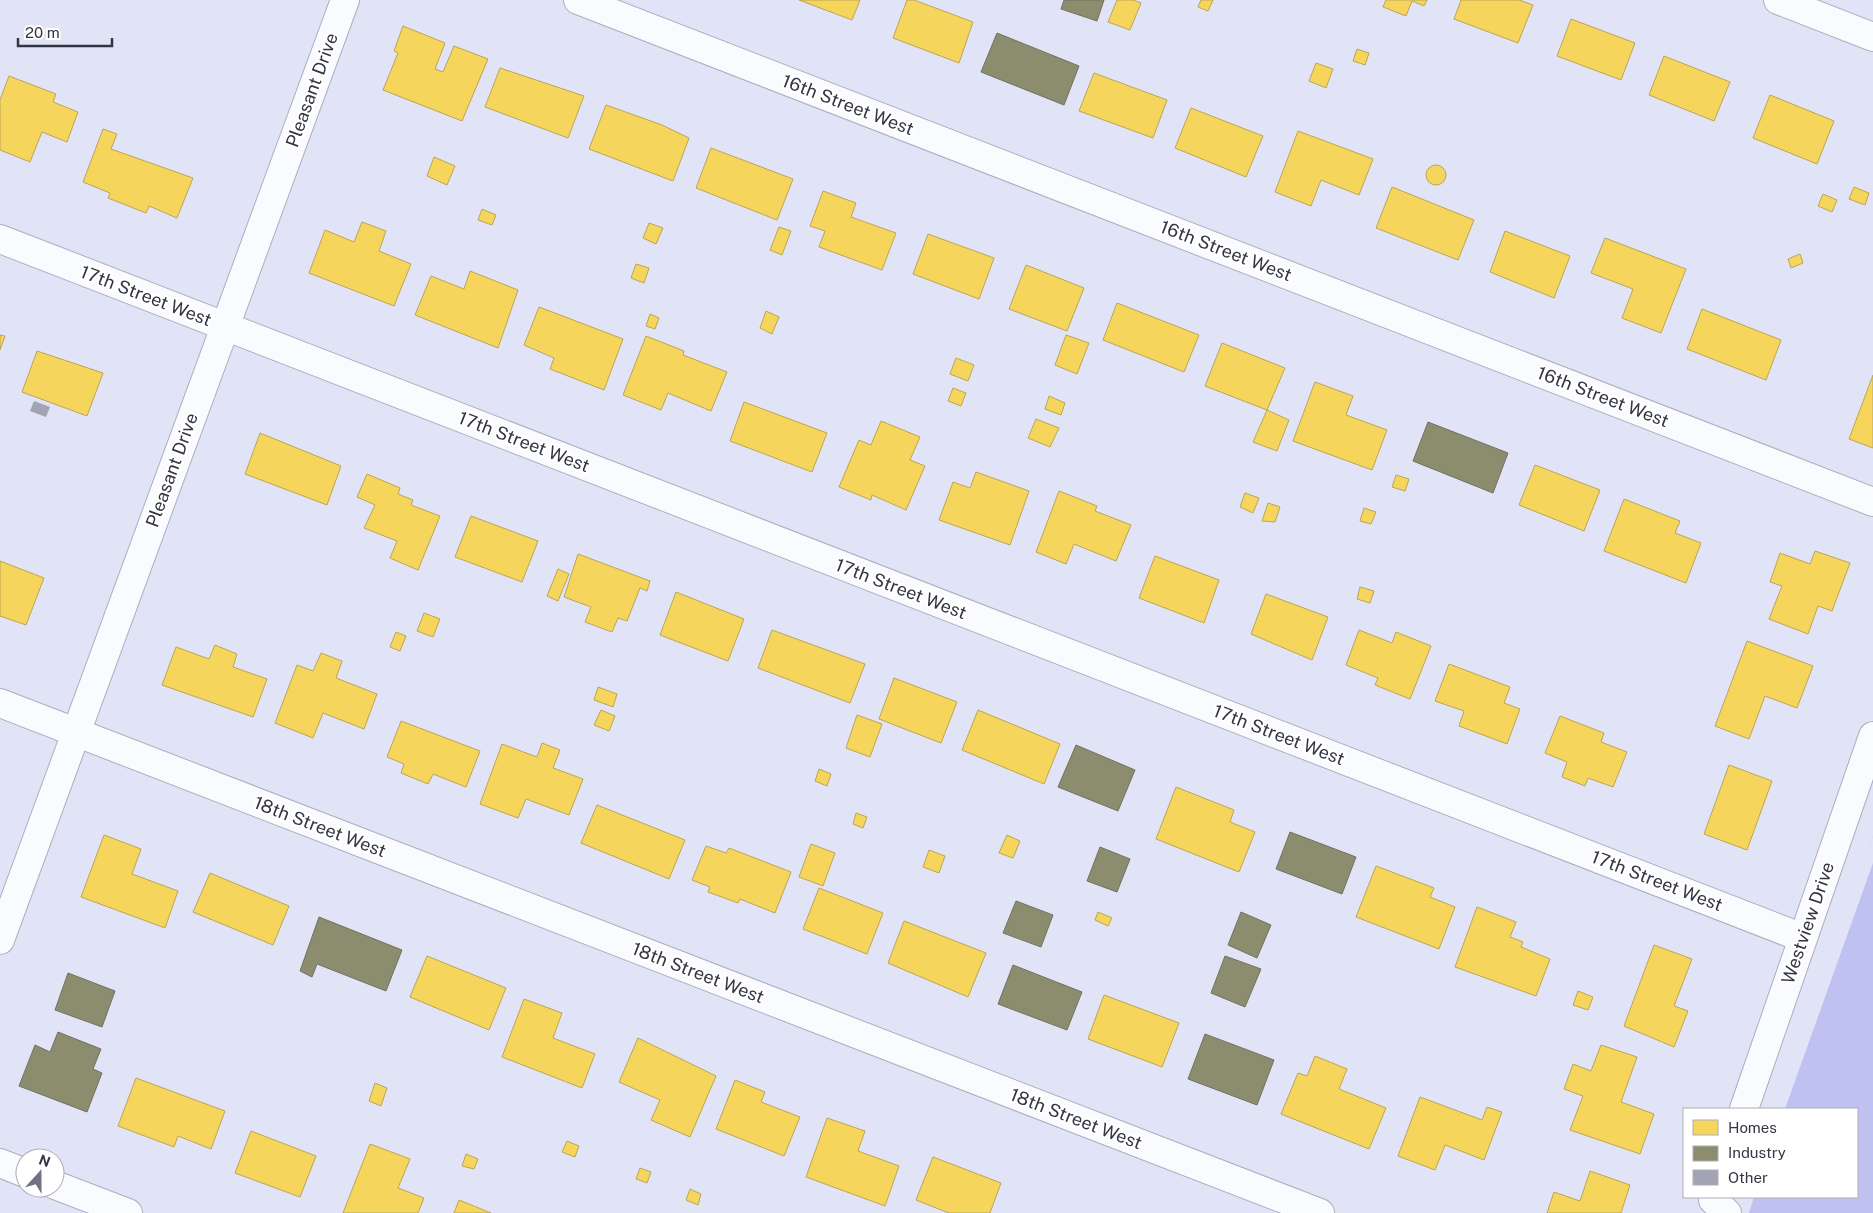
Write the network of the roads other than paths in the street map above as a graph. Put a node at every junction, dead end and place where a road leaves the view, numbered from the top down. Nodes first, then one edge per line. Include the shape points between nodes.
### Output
1 (345, 0) edge
2 (578, 0) edge
3 (1778, 0) edge
4 (1873, 37) edge
5 (0, 239) edge
6 (225, 326) junction
7 (1873, 502) edge
8 (0, 703) edge
9 (76, 732) junction
10 (1873, 736) edge
11 (1803, 938) junction
12 (0, 940) edge
13 (1744, 1108) edge
14 (0, 1163) edge
15 (15, 1169) edge
16 (65, 1189) edge
17 (128, 1213) edge
18 (1320, 1213) edge

1 - 6 street, Pleasant Drive
2 - 7 street, 16th Street West
3 - 4 street
5 - 6 street, 17th Street West
6 - 9 street, Pleasant Drive
6 - 11 street, 17th Street West
8 - 9 street, 18th Street West
9 - 12 street, Pleasant Drive
9 - 18 street, 18th Street West
10 - 11 street, Westview Drive
11 - 13 street, Westview Drive
14 - 15 street
16 - 17 street

